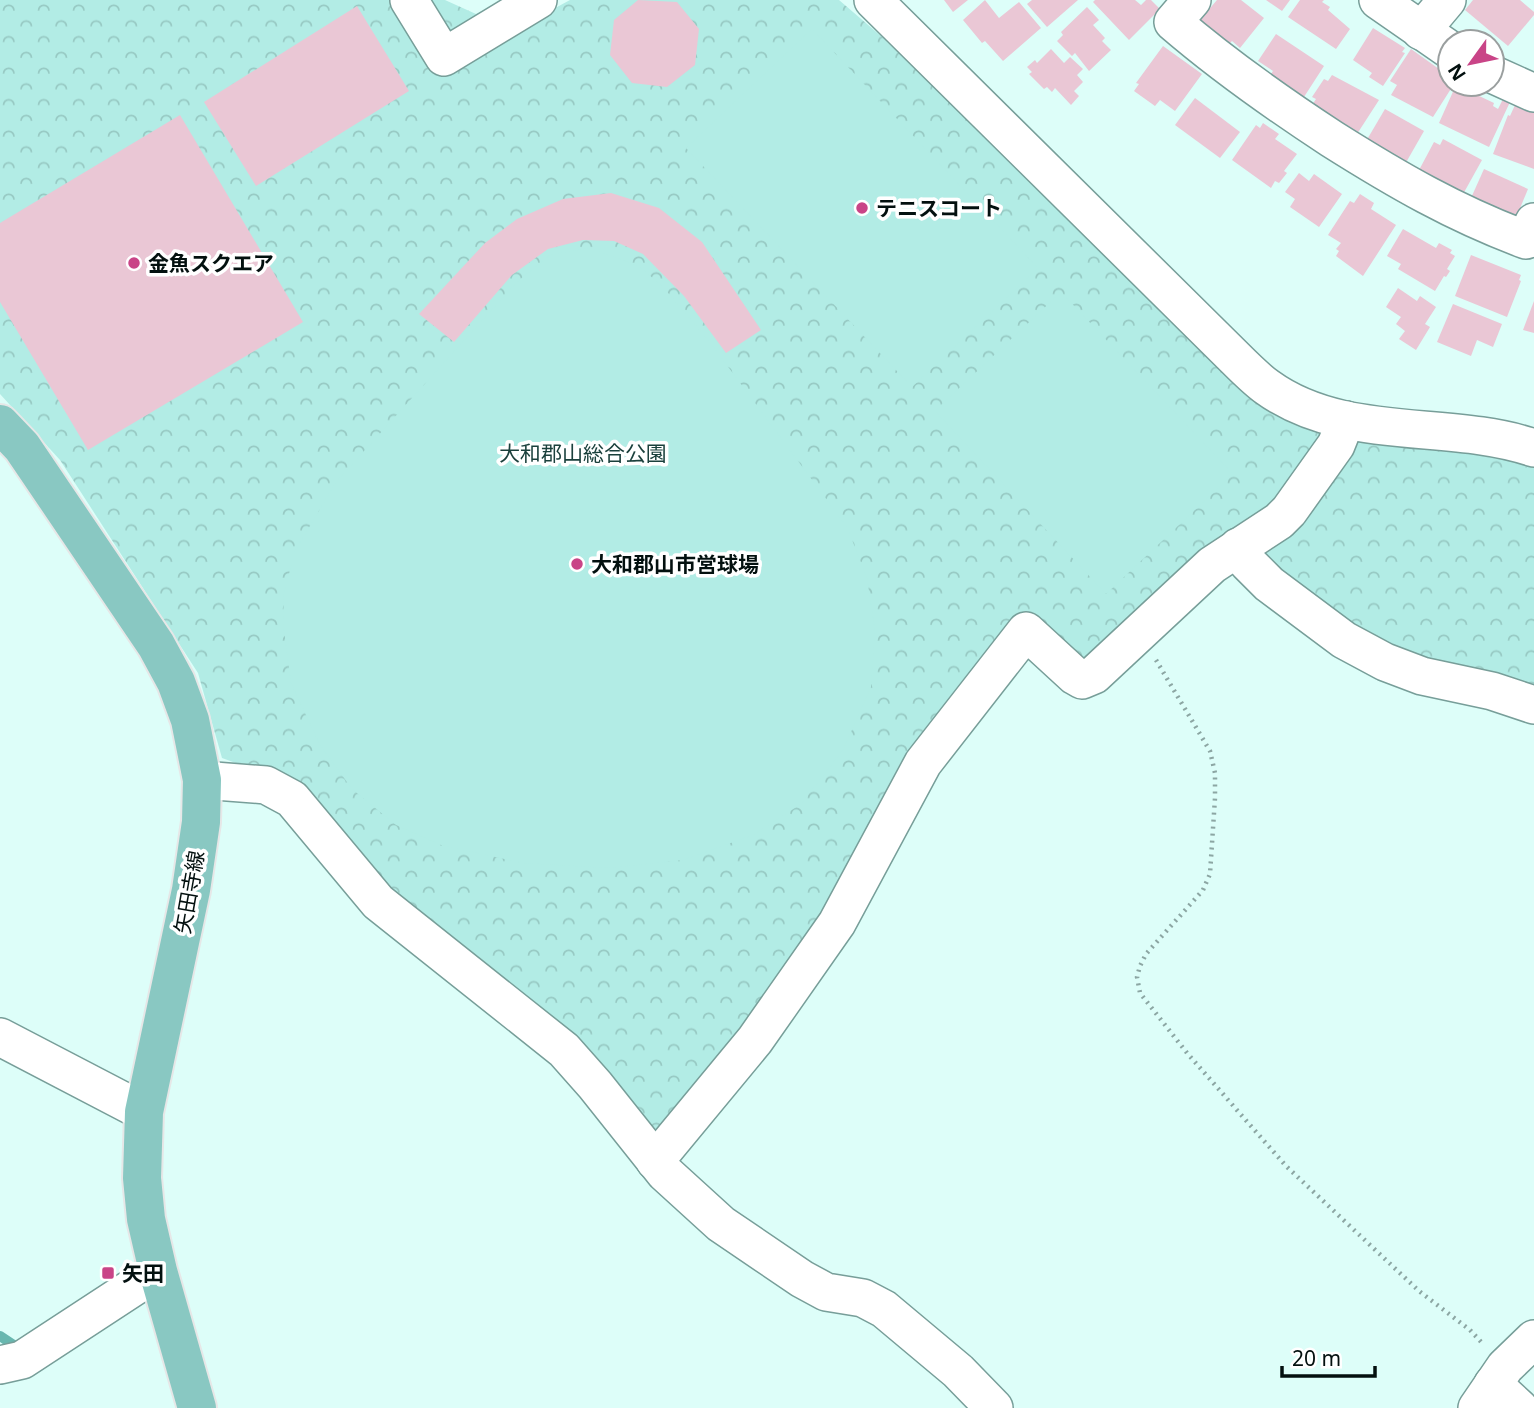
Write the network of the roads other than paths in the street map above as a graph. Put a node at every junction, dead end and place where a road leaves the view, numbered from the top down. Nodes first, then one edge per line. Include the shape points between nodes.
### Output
1 (409, 0) edge
2 (538, 0) edge
3 (873, 0) edge
4 (1192, 0) edge
5 (1378, 0) edge
6 (1447, 0) edge
7 (1439, 28) edge
8 (1436, 41) edge
9 (1506, 80) edge
10 (1534, 93) edge
11 (1534, 222) edge
12 (1346, 420) junction
13 (0, 424) edge
14 (1534, 448) edge
15 (1238, 547) junction
16 (1534, 705) edge
17 (202, 780) junction
18 (0, 1037) edge
19 (144, 1112) junction
20 (655, 1161) junction
21 (158, 1271) junction
22 (1534, 1339) edge
23 (0, 1364) edge
24 (1498, 1392) edge
25 (197, 1408) edge
26 (994, 1408) edge

1 - 2 street via 444,57
3 - 12 street via 1268,388 1302,406
4 - 11 street via 1173,22 1308,123 1391,176 1478,222 1526,240
5 - 8 street
6 - 7 street
9 - 10 street
12 - 14 street via 1486,437
12 - 15 street via 1336,445 1289,511
13 - 17 main road, 矢田寺線 via 22,447 156,645 190,720
15 - 16 street via 1269,584 1344,640 1385,662
15 - 20 street via 1212,565 1094,675 1082,680 1026,631 923,763 836,923 762,1029
17 - 19 main road, 矢田寺線 via 191,890
17 - 20 street via 266,785 292,799 378,902 564,1050
18 - 19 street
19 - 21 main road, 矢田寺線 via 142,1178
20 - 26 street via 721,1224 802,1279 826,1292 863,1298 884,1309
21 - 23 street via 22,1360
21 - 25 main road, 矢田寺線
22 - 24 street

